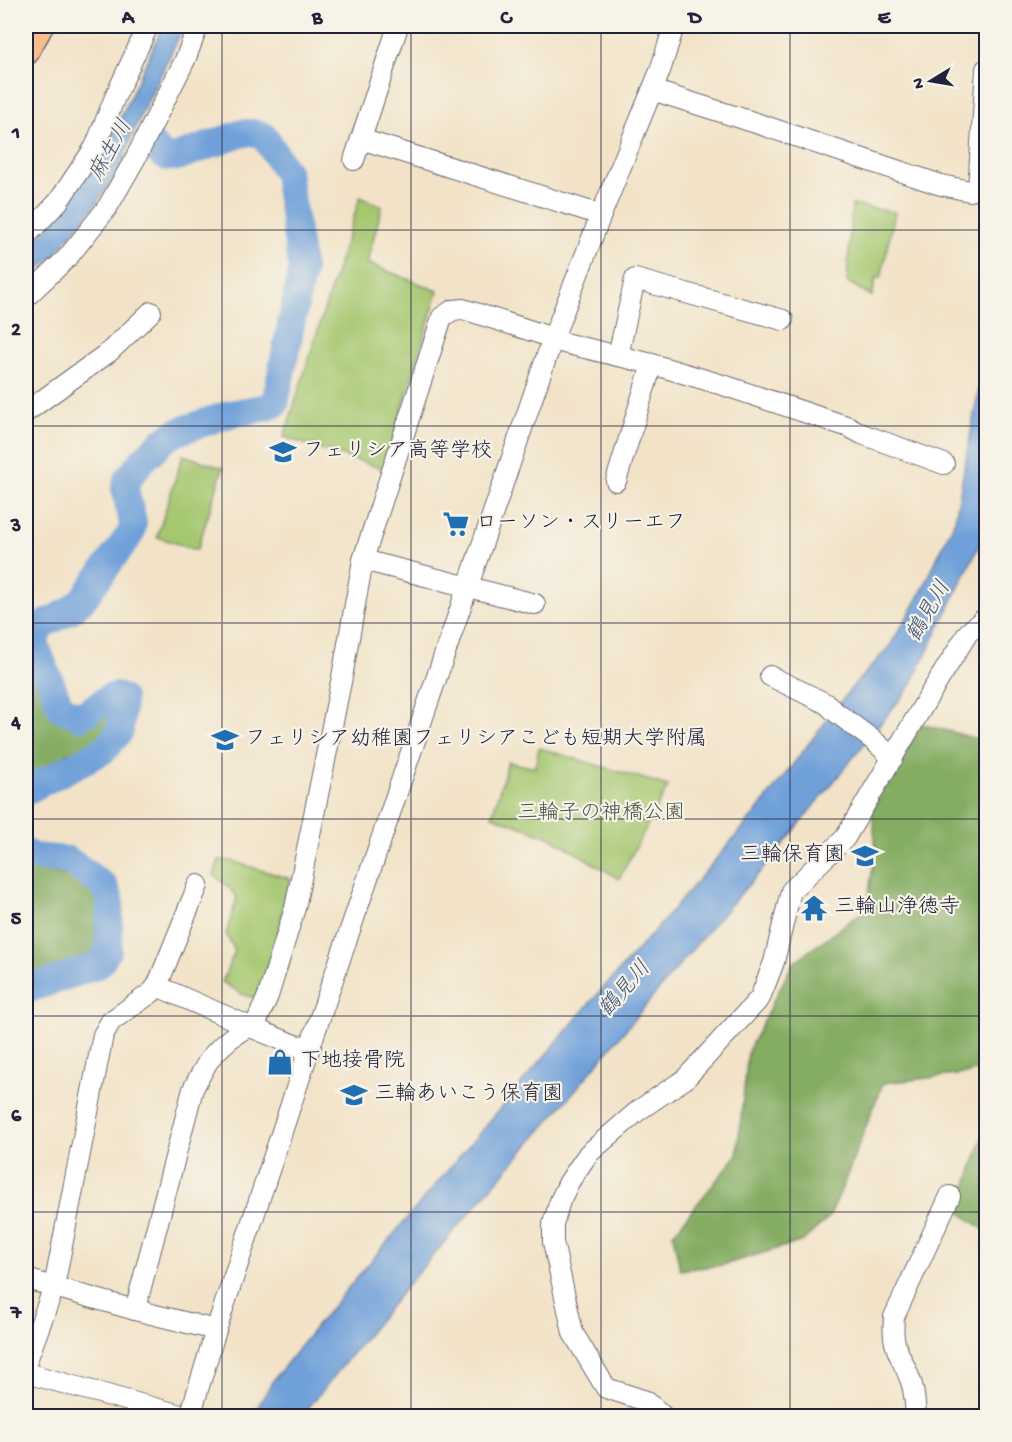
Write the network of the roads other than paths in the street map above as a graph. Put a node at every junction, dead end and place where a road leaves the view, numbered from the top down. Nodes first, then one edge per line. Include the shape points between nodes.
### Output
1 (41, 26) edge
2 (148, 26) edge
3 (198, 26) edge
4 (398, 26) edge
5 (674, 26) edge
6 (26, 53) edge
7 (987, 69) edge
8 (652, 90) junction
9 (361, 139) junction
10 (354, 160) dead end
11 (601, 215) junction
12 (26, 236) edge
13 (26, 297) edge
14 (151, 312) dead end
15 (783, 320) dead end
16 (553, 338) junction
17 (618, 356) junction
18 (652, 364) junction
19 (26, 412) edge
20 (944, 464) dead end
21 (616, 482) dead end
22 (363, 560) junction
23 (467, 586) junction
24 (535, 604) dead end
25 (987, 618) edge
26 (770, 676) dead end
27 (893, 758) junction
28 (198, 885) dead end
29 (157, 986) junction
30 (248, 1026) junction
31 (311, 1045) junction
32 (950, 1196) dead end
33 (26, 1279) edge
34 (54, 1287) junction
35 (135, 1310) junction
36 (216, 1330) junction
37 (26, 1363) edge
38 (26, 1373) edge
39 (184, 1416) edge
40 (190, 1416) edge
41 (663, 1416) edge
42 (916, 1416) edge

1 - 6 main road
2 - 12 street via 95,147 58,202
3 - 13 street via 135,159 106,208 68,256
4 - 9 street
5 - 8 street
7 - 8 street via 978,189 970,191 941,185
8 - 11 street
9 - 10 street
9 - 11 street
11 - 16 street
14 - 19 street via 109,352
15 - 17 street via 635,279
16 - 17 street
16 - 22 street via 463,309 442,317
16 - 23 street
17 - 18 street
18 - 20 street via 849,427
18 - 21 street
22 - 23 street
22 - 30 street via 295,908 268,996 256,1023
23 - 24 street
23 - 31 street
25 - 27 street via 968,633
26 - 27 street via 827,704
27 - 41 street via 845,838 791,891 774,962 760,998 685,1079 639,1110 588,1154 560,1201 553,1224 553,1242 573,1333 606,1388 646,1401
28 - 29 street
29 - 30 street
29 - 34 street via 111,1021 103,1035
30 - 31 street via 297,1046
30 - 35 street via 208,1062 193,1089
31 - 36 street
32 - 42 street via 894,1317 895,1348 910,1380
33 - 34 street
34 - 35 street
34 - 37 street
35 - 36 street
36 - 40 street
38 - 39 street

